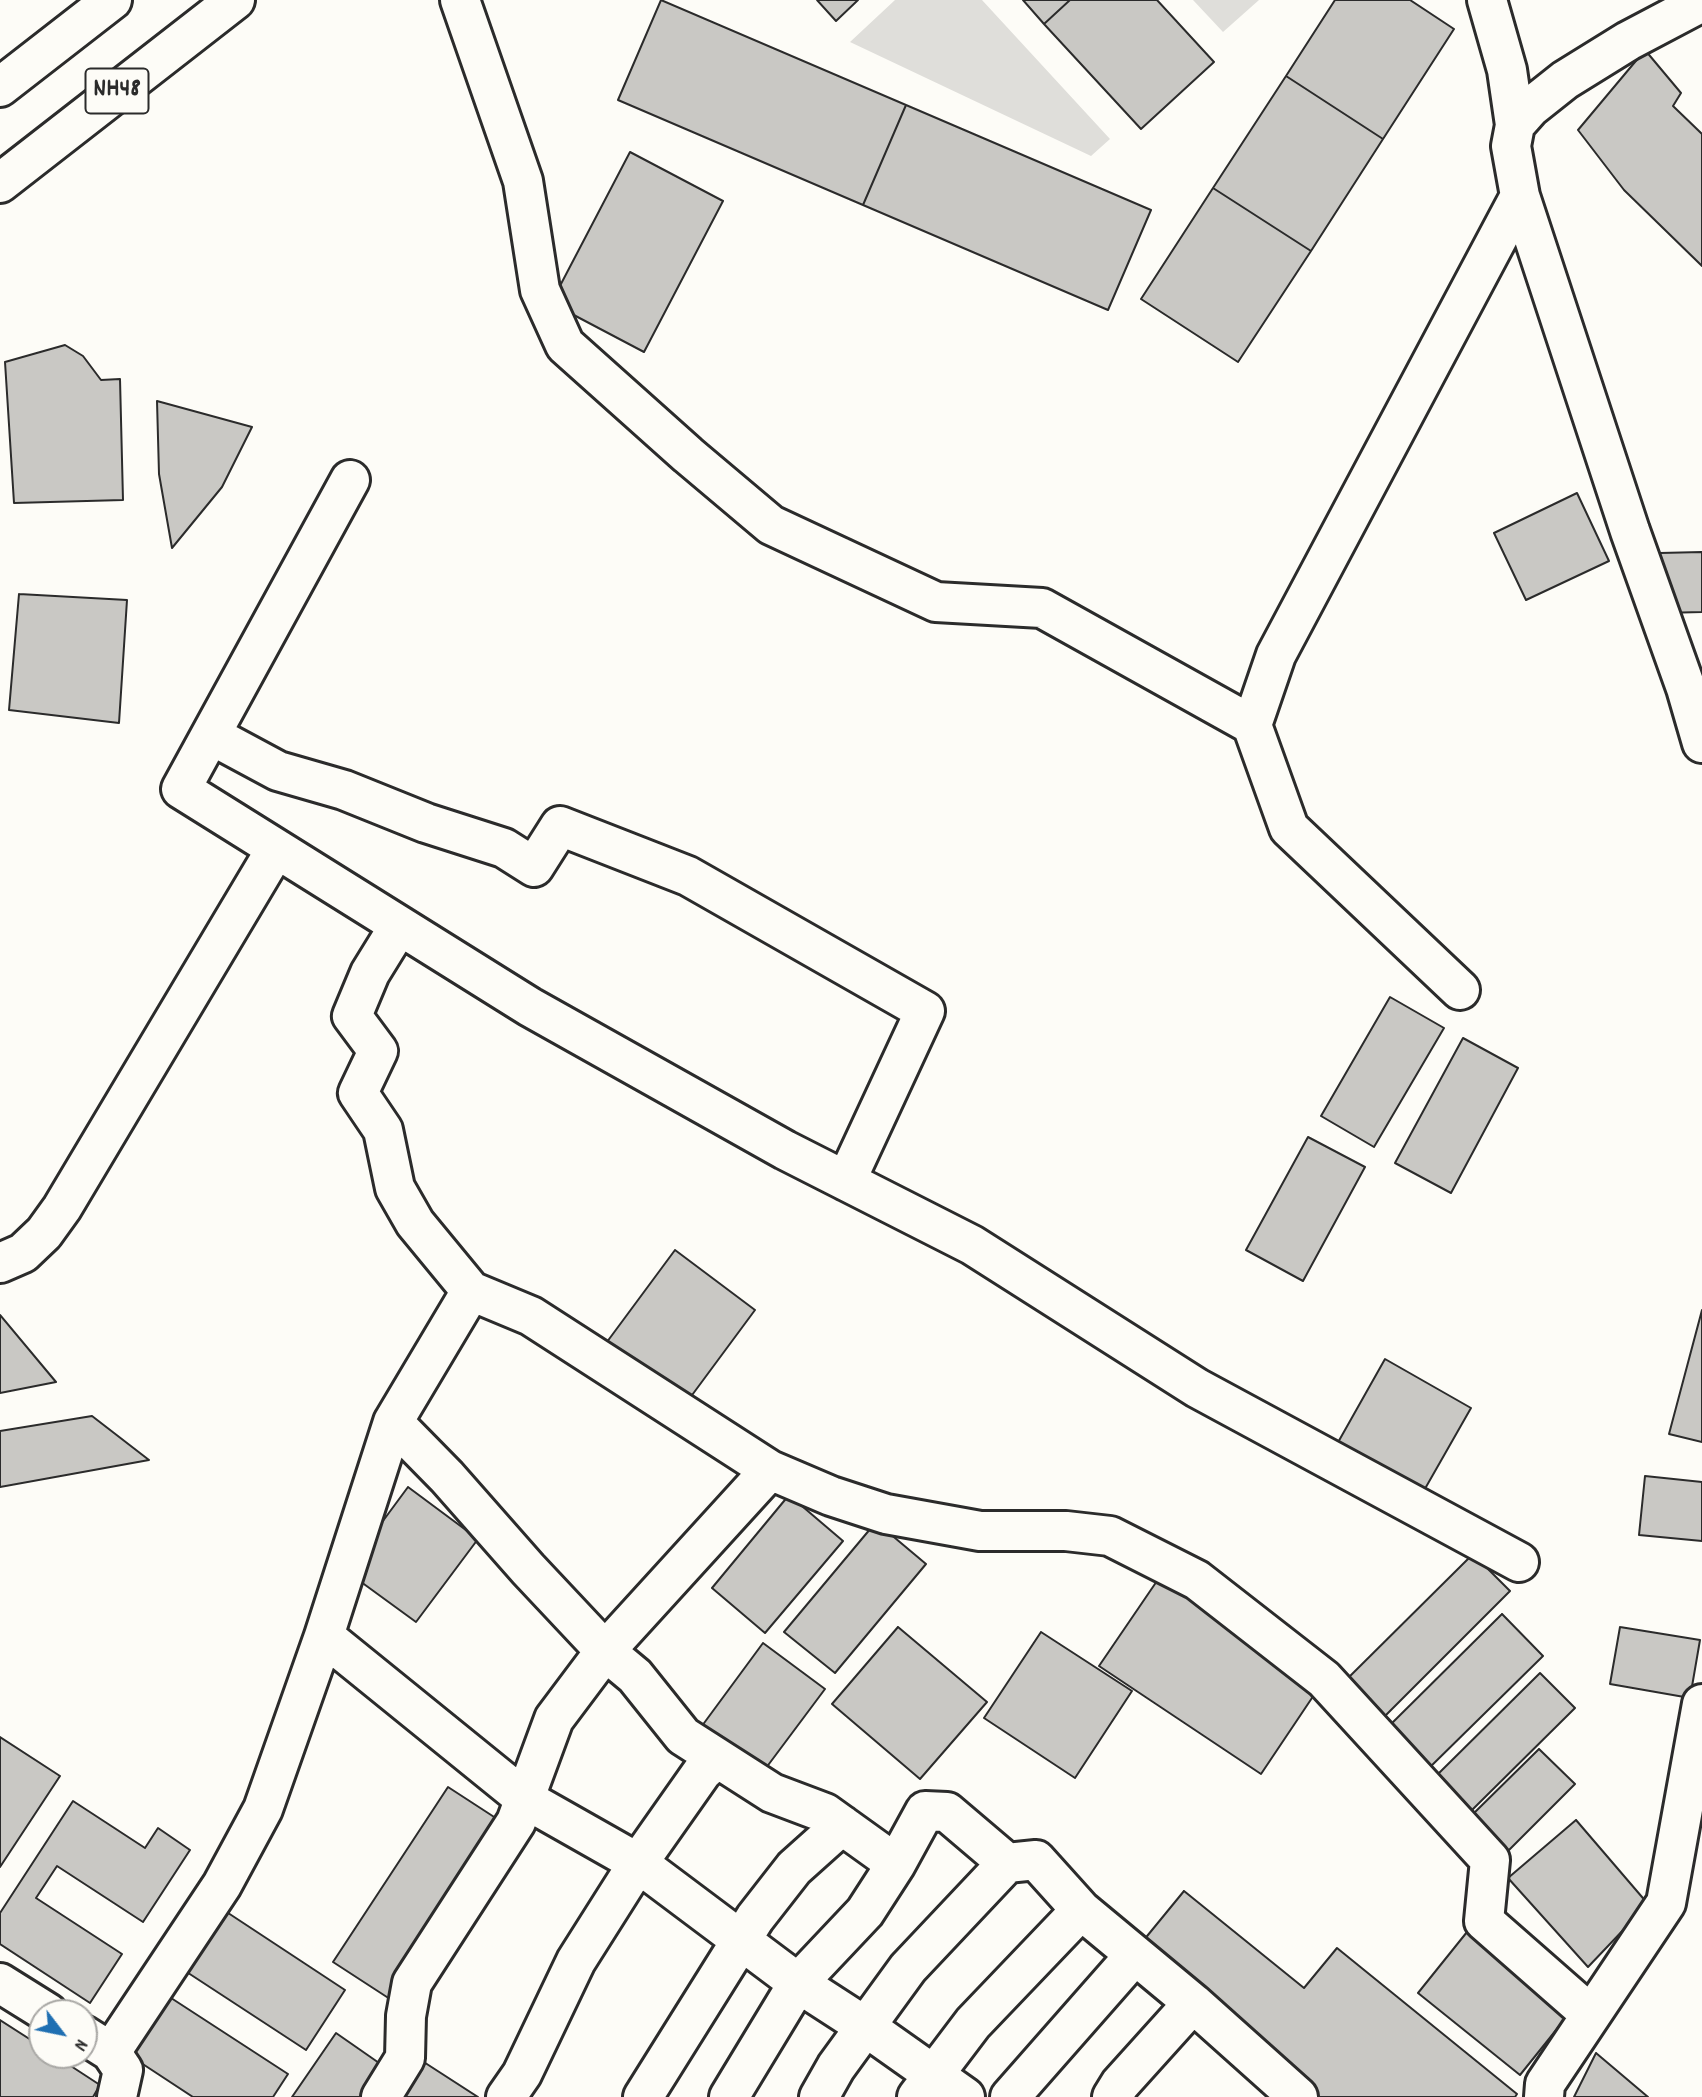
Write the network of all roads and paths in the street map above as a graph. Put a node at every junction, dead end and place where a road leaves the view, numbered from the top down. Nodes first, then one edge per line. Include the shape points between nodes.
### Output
1 (112, 0) edge
2 (235, 0) edge
3 (460, 0) edge
4 (1487, 0) edge
5 (1702, 2) edge
6 (0, 87) edge
7 (1513, 135) junction
8 (0, 183) edge
9 (1520, 196) junction
10 (350, 480) dead end
11 (1252, 725) junction
12 (211, 735) junction
13 (1702, 743) edge
14 (276, 849) junction
15 (399, 926) junction
16 (1460, 990) dead end
17 (846, 1181) junction
18 (0, 1264) edge
19 (471, 1291) junction
20 (393, 1422) junction
21 (770, 1470) junction
22 (1518, 1562) dead end
23 (324, 1636) junction
24 (605, 1651) junction
25 (1702, 1704) edge
26 (716, 1759) junction
27 (524, 1799) junction
28 (842, 1825) junction
29 (638, 1863) junction
30 (1007, 1863) junction
31 (896, 1864) junction
32 (1081, 1910) junction
33 (739, 1941) junction
34 (1134, 1956) junction
35 (0, 1983) edge
36 (798, 1983) junction
37 (28, 2000) edge
38 (1193, 2003) junction
39 (1590, 2014) junction
40 (866, 2027) junction
41 (98, 2044) edge
42 (926, 2085) edge
43 (117, 2097) edge
44 (381, 2097) edge
45 (506, 2097) edge
46 (643, 2097) edge
47 (729, 2097) edge
48 (819, 2097) edge
49 (965, 2097) edge
50 (1010, 2097) edge
51 (1112, 2097) edge
52 (1298, 2097) edge
53 (1544, 2097) edge

1 - 6 main road, NH48
2 - 8 main road, NH48
3 - 11 main road via 523,181 540,290 565,345 771,525 936,602 1042,608
4 - 7 main road via 1507,69
5 - 7 main road via 1579,72 1531,107
7 - 9 main road
9 - 11 main road via 1276,655
9 - 13 main road
10 - 12 main road
11 - 16 main road via 1289,828
12 - 14 main road via 181,789
12 - 17 main road via 278,771 504,848 534,867 560,826 688,876 925,1011
14 - 15 main road
14 - 18 main road via 62,1209 23,1253
15 - 17 main road via 530,1007
15 - 19 main road via 370,973 352,1016 378,1051 358,1093 383,1130 395,1188 415,1223
17 - 22 main road via 972,1245 1197,1388
19 - 20 main road
19 - 21 main road via 531,1316
20 - 23 main road
20 - 24 main road
21 - 24 main road
21 - 39 main road via 831,1496 900,1516 979,1531 1110,1536 1197,1580 1324,1679 1490,1860 1484,1921
23 - 27 main road
23 - 41 main road via 263,1809 222,1885
24 - 26 main road via 635,1675 683,1736
24 - 27 main road via 554,1719
25 - 39 main road via 1666,1903
26 - 28 main road via 772,1793 825,1813
26 - 29 main road
27 - 29 main road
27 - 44 main road via 516,1822 412,1983 405,2058
28 - 31 main road
28 - 33 main road via 794,1868
29 - 33 main road
29 - 45 main road via 576,1961 522,2074
30 - 31 main road via 947,1812 925,1811
30 - 32 main road via 1036,1860
30 - 40 main road via 908,1968
31 - 36 main road via 865,1912
32 - 34 main road
32 - 42 main road via 973,2023
33 - 36 main road
33 - 46 main road
34 - 38 main road
34 - 50 main road
35 - 37 main road
36 - 40 main road
36 - 47 main road
38 - 51 main road
38 - 52 main road
39 - 53 main road via 1545,2084
40 - 42 main road
40 - 48 main road
41 - 43 main road via 123,2070
42 - 49 main road

